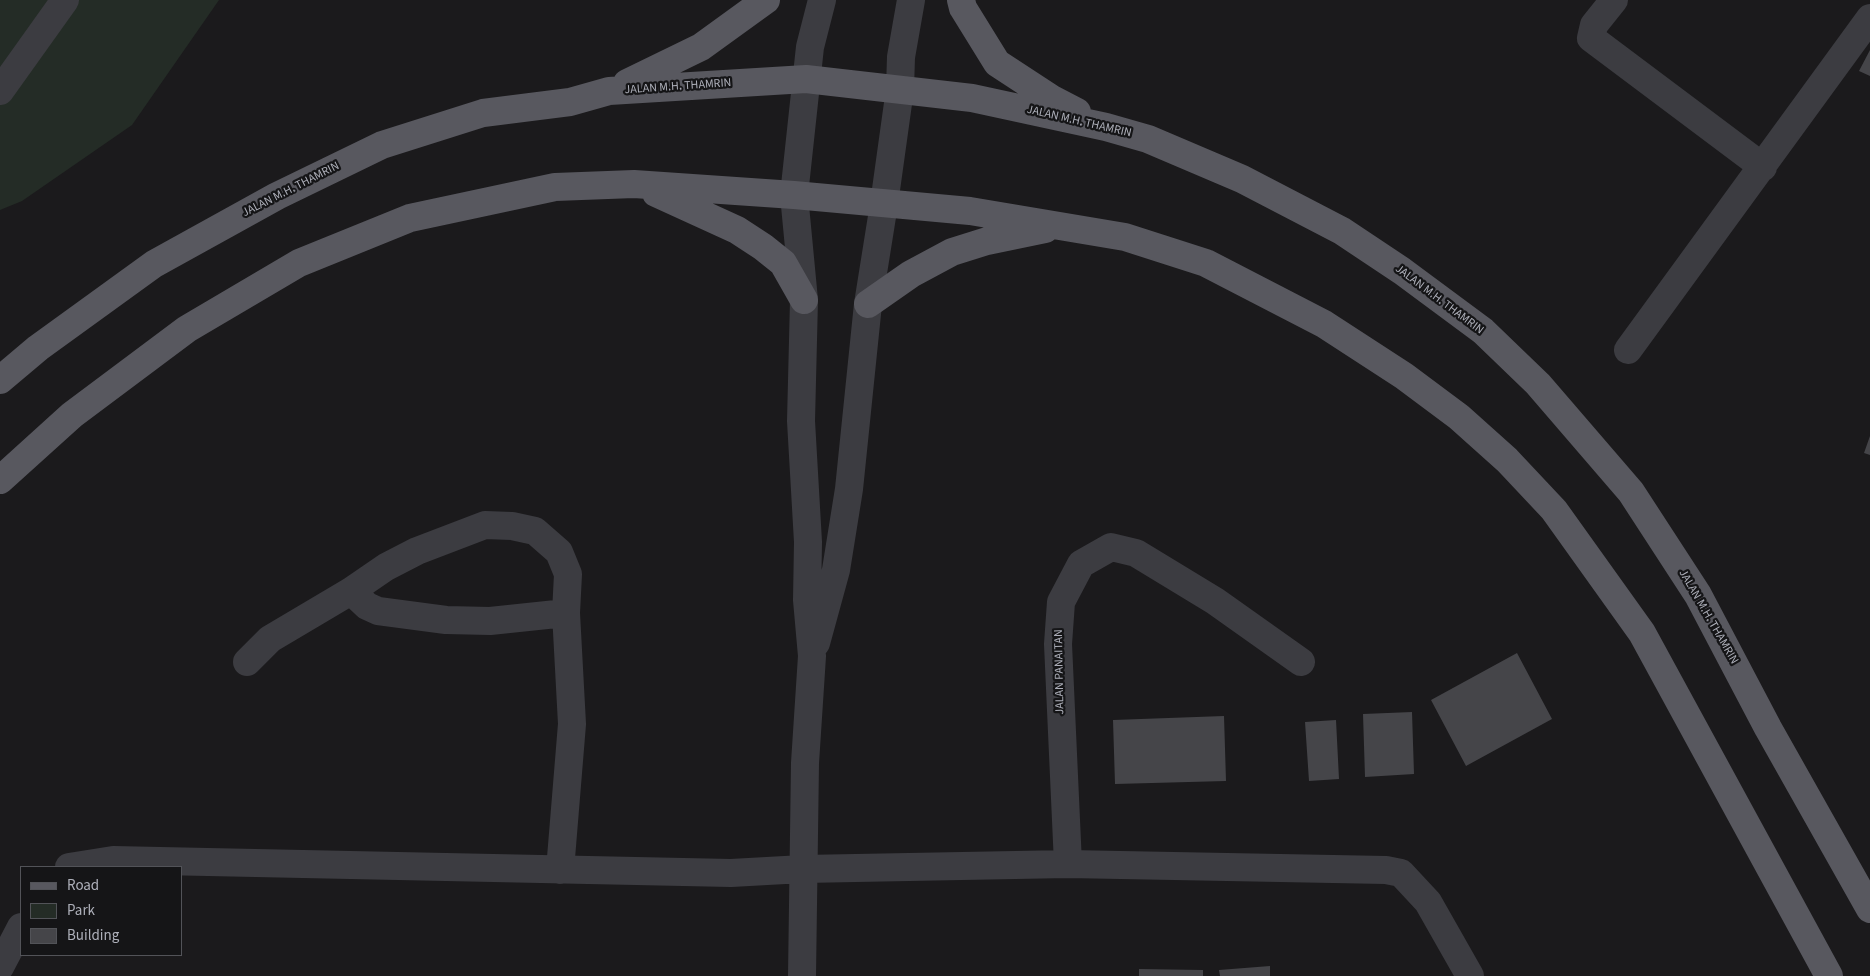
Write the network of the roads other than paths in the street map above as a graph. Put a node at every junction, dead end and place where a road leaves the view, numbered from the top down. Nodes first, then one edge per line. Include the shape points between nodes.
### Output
1 (65, 0) edge
2 (766, 0) edge
3 (822, 0) edge
4 (911, 0) edge
5 (962, 0) edge
6 (1614, 0) edge
7 (1870, 18) edge
8 (806, 79) junction
9 (900, 89) junction
10 (0, 91) edge
11 (609, 91) junction
12 (1106, 127) junction
13 (1763, 167) junction
14 (634, 184) junction
15 (794, 195) junction
16 (884, 204) junction
17 (1063, 225) junction
18 (804, 300) junction
19 (868, 304) junction
20 (1628, 350) dead end
21 (0, 380) edge
22 (0, 480) edge
23 (351, 591) junction
24 (566, 613) junction
25 (812, 656) junction
26 (247, 662) dead end
27 (1301, 662) dead end
28 (1068, 864) junction
29 (73, 866) edge
30 (803, 869) junction
31 (560, 870) junction
32 (1870, 909) edge
33 (20, 929) edge
34 (0, 967) edge
35 (802, 976) edge
36 (1470, 976) edge
37 (1829, 976) edge

1 - 10 street
2 - 11 main road via 700,47
3 - 8 street
4 - 9 street via 901,58
5 - 12 main road via 963,8 997,63 1052,99
6 - 13 street via 1594,25 1591,38
7 - 13 street
8 - 9 main road, JALAN M.H. THAMRIN
8 - 11 main road, JALAN M.H. THAMRIN
8 - 15 street
9 - 12 main road, JALAN M.H. THAMRIN via 972,98
9 - 16 street
11 - 21 main road, JALAN M.H. THAMRIN via 570,102 483,113 382,145 277,196 154,264 38,348
12 - 32 main road, JALAN M.H. THAMRIN via 1148,139 1242,179 1342,231 1482,331 1538,384 1631,492 1698,594 1768,728
13 - 20 street
14 - 15 main road
14 - 18 main road via 689,206 763,247 783,264
14 - 22 main road via 555,188 410,218 299,263 187,329 72,414
15 - 16 main road
15 - 18 street
16 - 17 main road via 970,211
16 - 19 street
17 - 19 main road via 952,252 910,274
17 - 37 main road via 1125,237 1206,263 1324,324 1404,376 1459,417 1507,460 1554,510 1642,633
18 - 25 street via 801,421
19 - 25 street via 849,489 836,570
23 - 24 street via 366,606 378,611 446,620 490,621
23 - 24 street via 386,566 417,550 485,525 512,526 535,531 559,552 568,574
23 - 26 street via 270,639
24 - 31 street via 572,724
25 - 30 street
27 - 28 street, JALAN PANAITAN via 1215,601 1136,553 1111,547 1081,564 1060,602 1058,644
28 - 30 street
28 - 36 street via 1386,870 1401,873 1428,902
29 - 31 street via 122,860
30 - 31 street via 731,873
30 - 35 street
33 - 34 street

